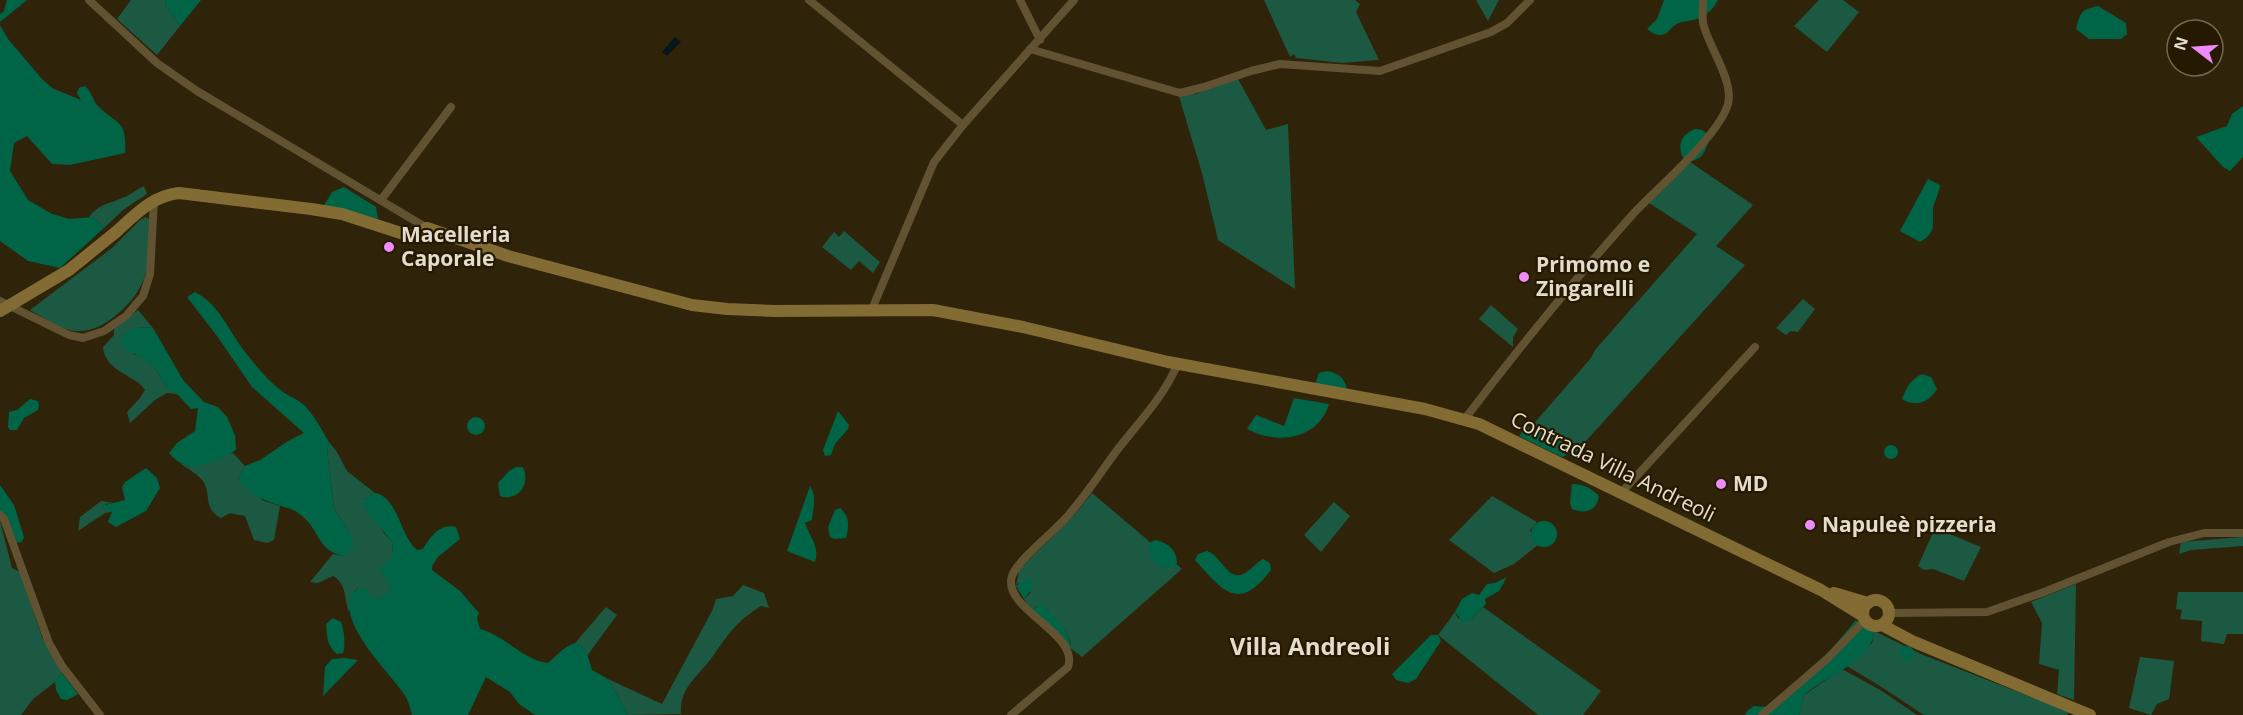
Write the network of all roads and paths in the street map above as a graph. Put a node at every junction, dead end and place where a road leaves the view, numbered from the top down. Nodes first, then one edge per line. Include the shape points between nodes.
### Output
1 (89, 0) edge
2 (809, 0) edge
3 (1020, 0) edge
4 (1074, 0) edge
5 (1530, 0) edge
6 (1703, 0) edge
7 (1040, 40) junction
8 (1030, 49) junction
9 (451, 107) dead end
10 (963, 125) junction
11 (154, 200) junction
12 (381, 200) junction
13 (427, 228) junction
14 (0, 301) edge
15 (872, 309) junction
16 (0, 311) edge
17 (1755, 347) dead end
18 (1178, 363) junction
19 (1464, 420) junction
20 (1621, 493) junction
21 (0, 515) edge
22 (2243, 534) edge
23 (1821, 590) junction
24 (1868, 603) junction
25 (1890, 613) junction
26 (1864, 618) junction
27 (1882, 625) junction
28 (100, 715) edge
29 (1011, 715) edge
30 (1762, 715) edge
31 (2090, 715) edge

1 - 12 street via 157,63 197,91
2 - 10 street
3 - 7 street
4 - 7 street
5 - 8 street via 1507,23 1491,32 1380,71 1280,64 1180,93
6 - 19 street via 1702,21 1728,89 1729,102 1723,117 1546,315
7 - 8 street
8 - 10 street
9 - 12 street
10 - 15 street via 934,162
11 - 13 main road via 179,194 311,209 342,214 410,236
11 - 14 street via 150,274 143,296 126,316 104,331 84,338 69,335
11 - 16 main road, bridge via 69,270
12 - 13 street
13 - 15 main road, Contrada Villa Andreoli via 508,256 692,304 775,312
15 - 18 main road, Contrada Villa Andreoli via 933,310
17 - 20 street
18 - 19 main road, Contrada Villa Andreoli via 1380,400
18 - 29 street via 1171,380 1083,499 1011,577 1013,591 1067,647 1071,659 1068,667
19 - 20 main road, Contrada Villa Andreoli
20 - 23 main road, Contrada Villa Andreoli
21 - 28 street via 49,643
22 - 25 street via 2204,533 2169,542 1986,612
23 - 24 main road, Contrada Villa Andreoli
23 - 26 main road, Contrada Villa Andreoli
24 - 25 main road via 1882,601
24 - 26 main road via 1863,610
25 - 27 main road
26 - 27 main road via 1874,627
26 - 30 street via 1827,659
27 - 31 main road

